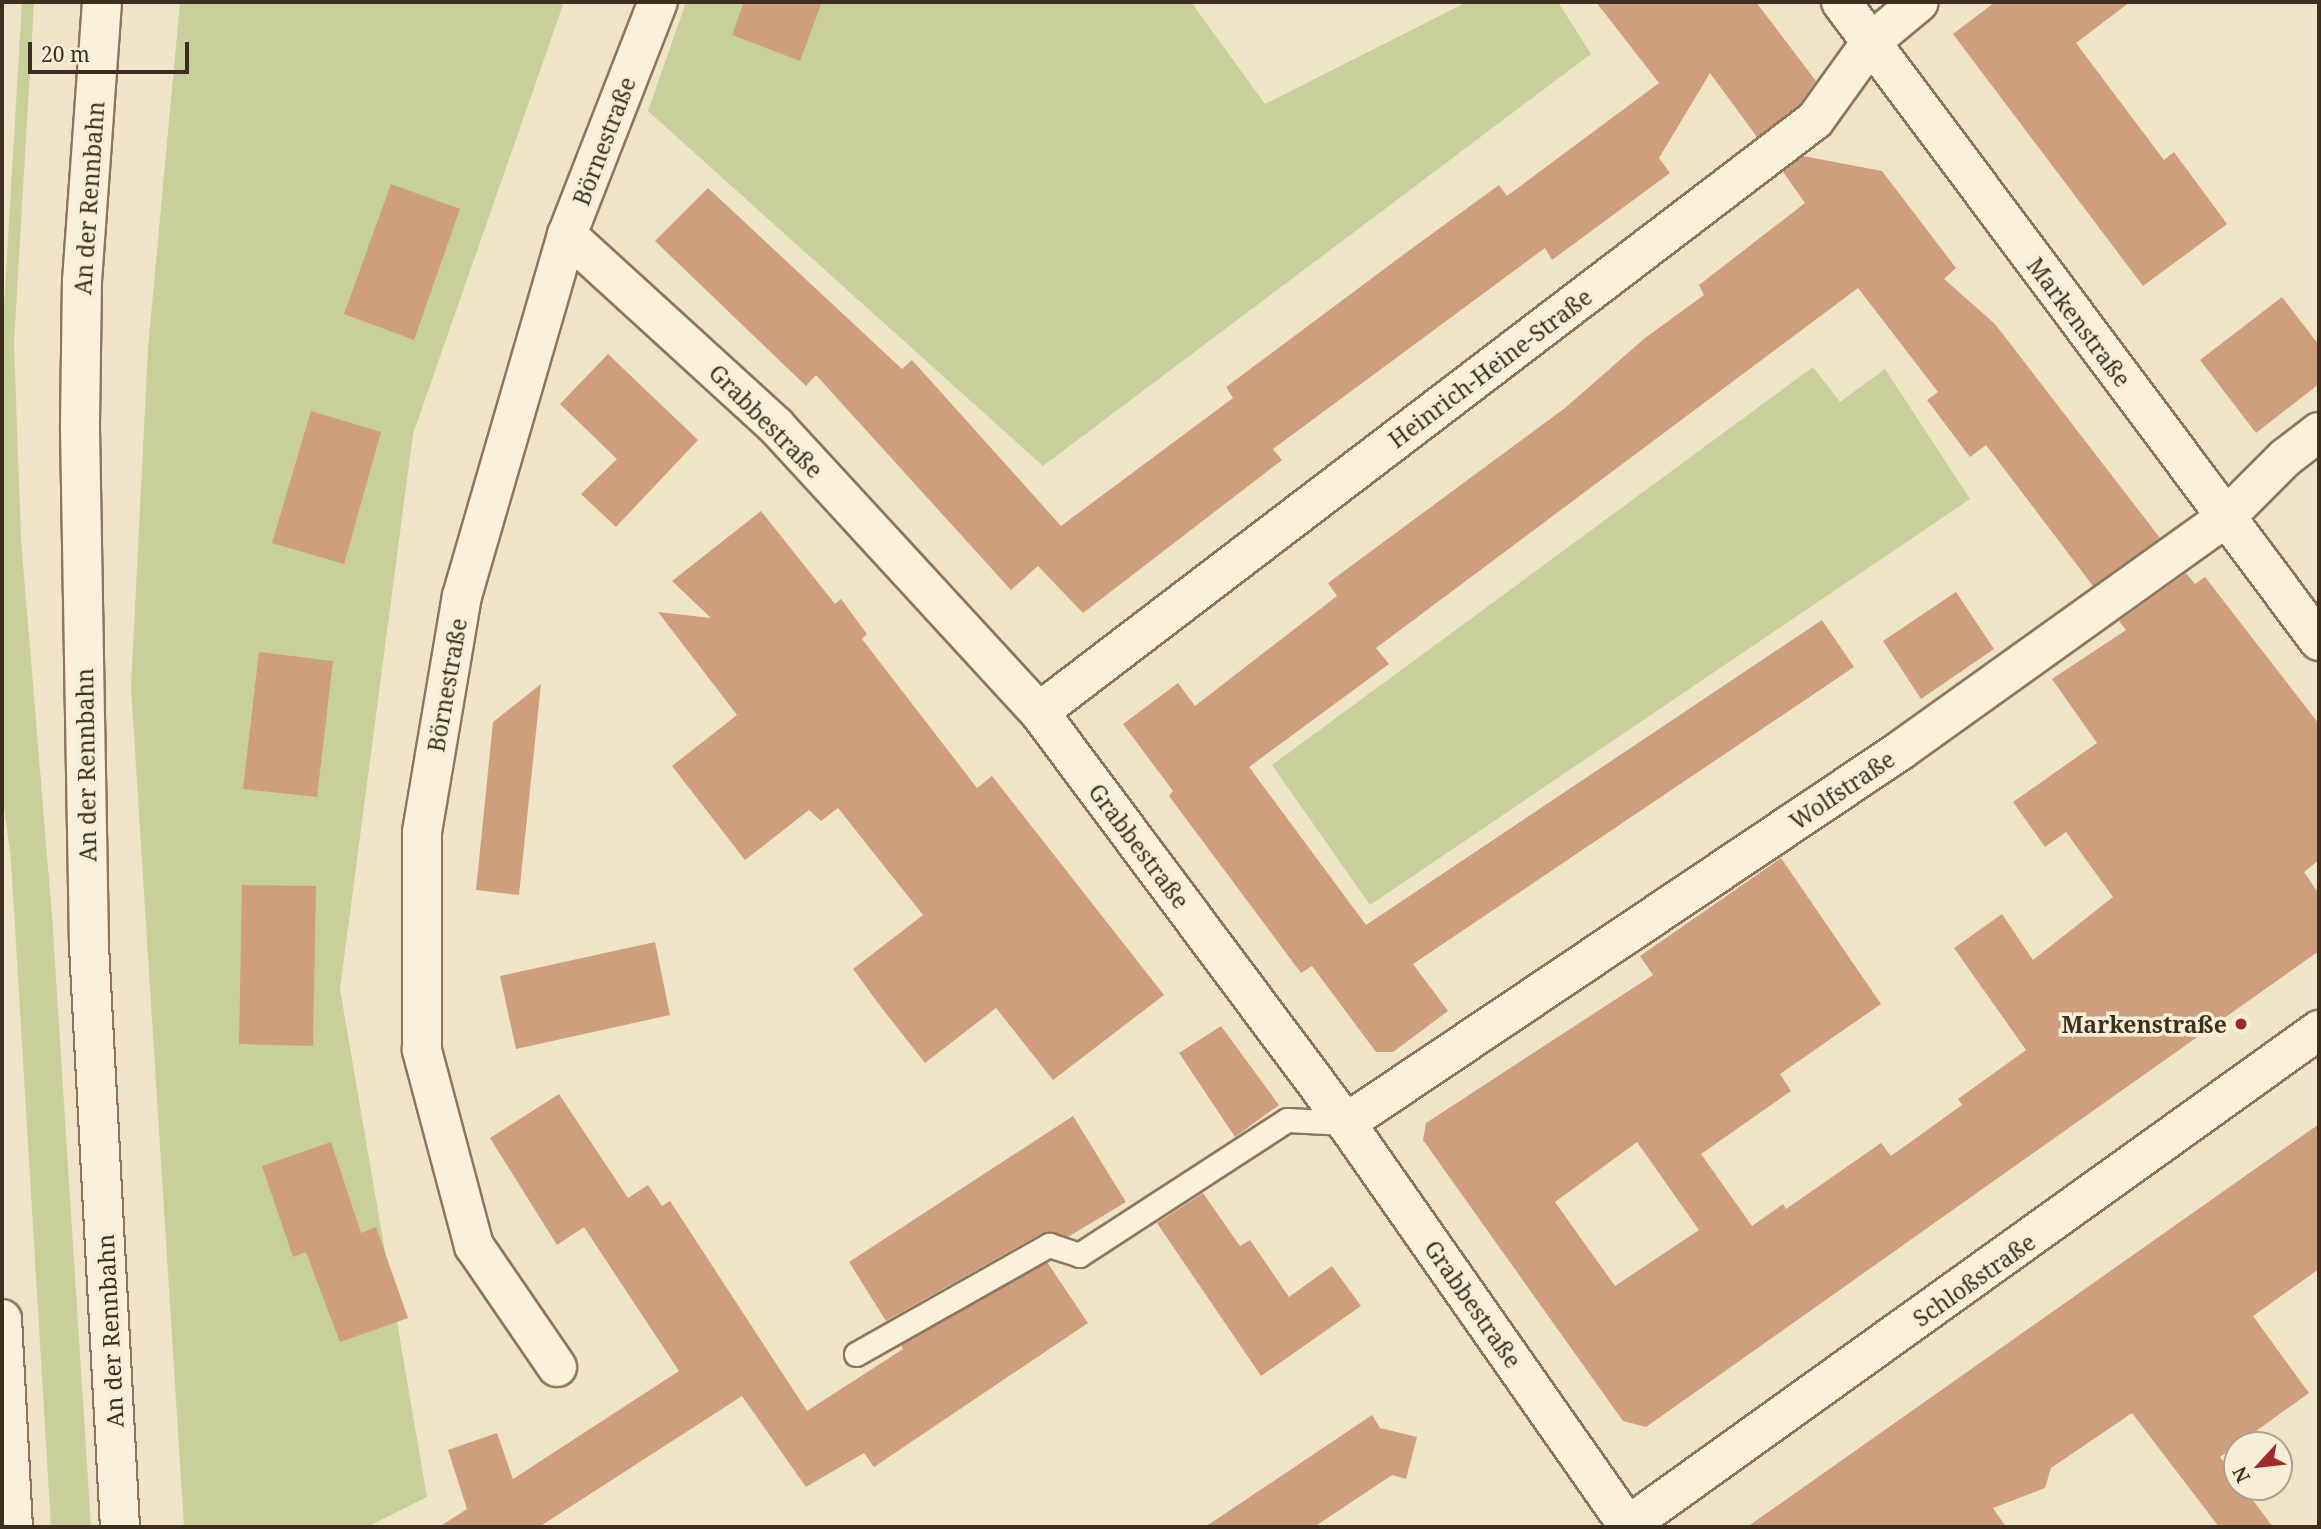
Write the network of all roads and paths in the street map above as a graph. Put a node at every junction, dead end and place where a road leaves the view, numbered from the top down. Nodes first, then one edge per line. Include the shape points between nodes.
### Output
1 (102, 2) edge
2 (658, 2) edge
3 (1841, 2) edge
4 (1919, 2) edge
5 (1871, 42) junction
6 (567, 235) junction
7 (2319, 432) edge
8 (2225, 518) junction
9 (2319, 641) edge
10 (1039, 712) junction
11 (2319, 1030) edge
12 (1346, 1123) junction
13 (2, 1319) edge
14 (856, 1354) dead end
15 (557, 1367) dead end
16 (13, 1527) edge
17 (120, 1527) edge
18 (1628, 1527) edge

1 - 17 street, An der Rennbahn via 82,281 80,429 89,946
2 - 6 street, Börnestraße
3 - 5 street, Markenstraße
4 - 5 street, Heinrich-Heine-Straße
5 - 8 street, Markenstraße
5 - 10 street, Heinrich-Heine-Straße via 1815,120
6 - 10 street, Grabbestraße via 776,426
6 - 15 street, Börnestraße via 462,596 422,832 422,1050 474,1246
7 - 8 street, Wolfstraße via 2285,458
8 - 9 street, Markenstraße
8 - 12 street, Wolfstraße via 1901,750
10 - 12 street, Grabbestraße
11 - 18 street, Schloßstraße
12 - 14 lane via 1287,1120 1079,1255 1049,1245
12 - 18 street, Grabbestraße
13 - 16 street

